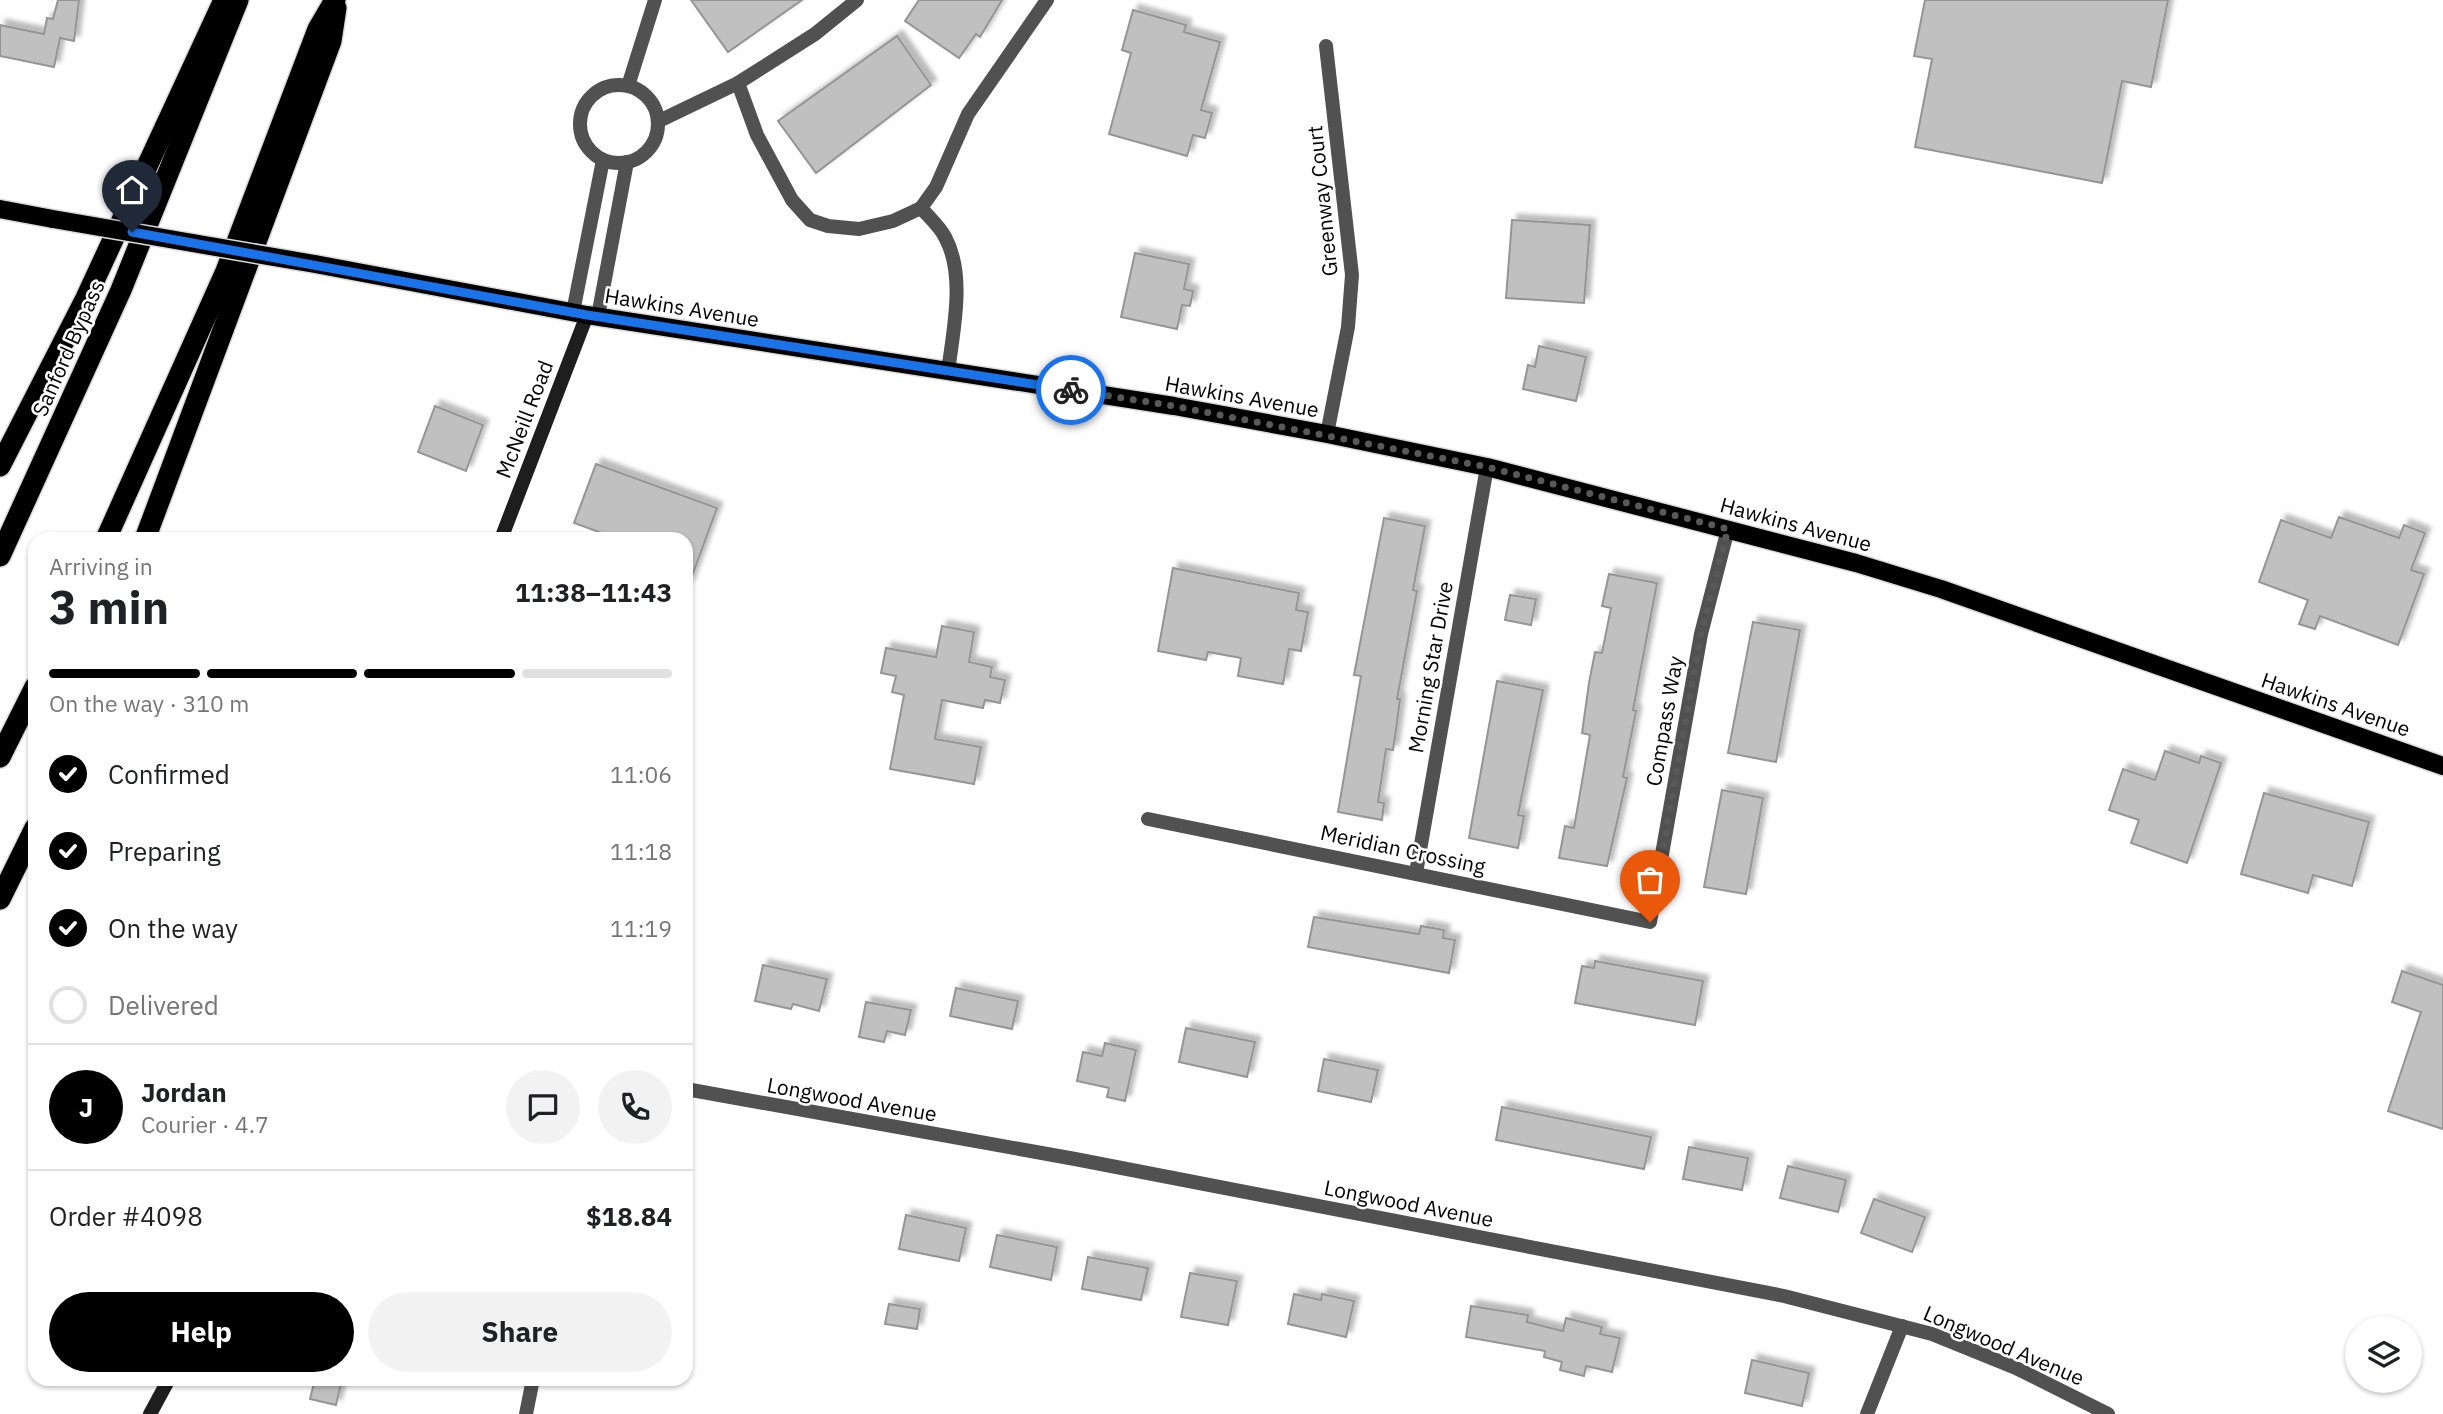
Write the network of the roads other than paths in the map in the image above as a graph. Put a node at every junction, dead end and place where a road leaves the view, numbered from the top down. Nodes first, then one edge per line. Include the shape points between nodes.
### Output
1 (223, 0) edge
2 (238, 0) edge
3 (336, 0) edge
4 (655, 0) edge
5 (857, 0) edge
6 (1046, 0) edge
7 (1326, 46) dead end
8 (738, 83) junction
9 (628, 86) junction
10 (659, 121) junction
11 (603, 160) junction
12 (627, 162) junction
13 (921, 208) junction
14 (0, 209) edge
15 (586, 314) junction
16 (948, 372) junction
17 (1326, 435) junction
18 (0, 466) edge
19 (1487, 467) junction
20 (1728, 529) junction
21 (109, 532) edge
22 (148, 532) edge
23 (504, 532) edge
24 (0, 556) edge
25 (28, 701) edge
26 (0, 757) edge
27 (2443, 766) edge
28 (1148, 820) dead end
29 (28, 842) edge
30 (1416, 873) junction
31 (0, 899) edge
32 (1650, 922) joint
33 (693, 1090) edge
34 (1902, 1326) junction
35 (165, 1386) edge
36 (532, 1386) edge
37 (150, 1414) edge
38 (526, 1414) edge
39 (1867, 1414) edge
40 (2108, 1414) edge

1 - 18 highway via 86,298
2 - 24 highway, Sanford Bypass via 121,290
3 - 21 highway via 318,29 226,271
3 - 22 highway via 331,41
4 - 9 street
5 - 8 street via 815,34
6 - 13 street via 968,114 936,187
7 - 17 street, Greenway Court via 1352,275 1348,327
8 - 10 street
8 - 13 street via 757,135 792,200 810,220 859,229
9 - 10 street via 647,96
9 - 11 street via 600,90 580,119 585,143
10 - 12 street via 652,147
11 - 12 street
11 - 15 street
12 - 15 street
13 - 16 street via 945,237 954,264 955,312
14 - 15 main road, Hawkins Avenue, bridge
15 - 16 main road, Hawkins Avenue
15 - 23 street, McNeill Road
16 - 17 main road, Hawkins Avenue via 1174,406
17 - 19 main road, Hawkins Avenue
19 - 20 main road, Hawkins Avenue
19 - 30 street, Morning Star Drive
20 - 27 main road, Hawkins Avenue via 1941,589
20 - 32 street, Compass Way via 1701,634
25 - 26 highway
28 - 30 street, Meridian Crossing
29 - 31 highway
30 - 32 street, Meridian Crossing
33 - 34 street, Longwood Avenue via 1770,1293
34 - 39 street
34 - 40 street, Longwood Avenue via 2016,1368
35 - 37 street
36 - 38 street

